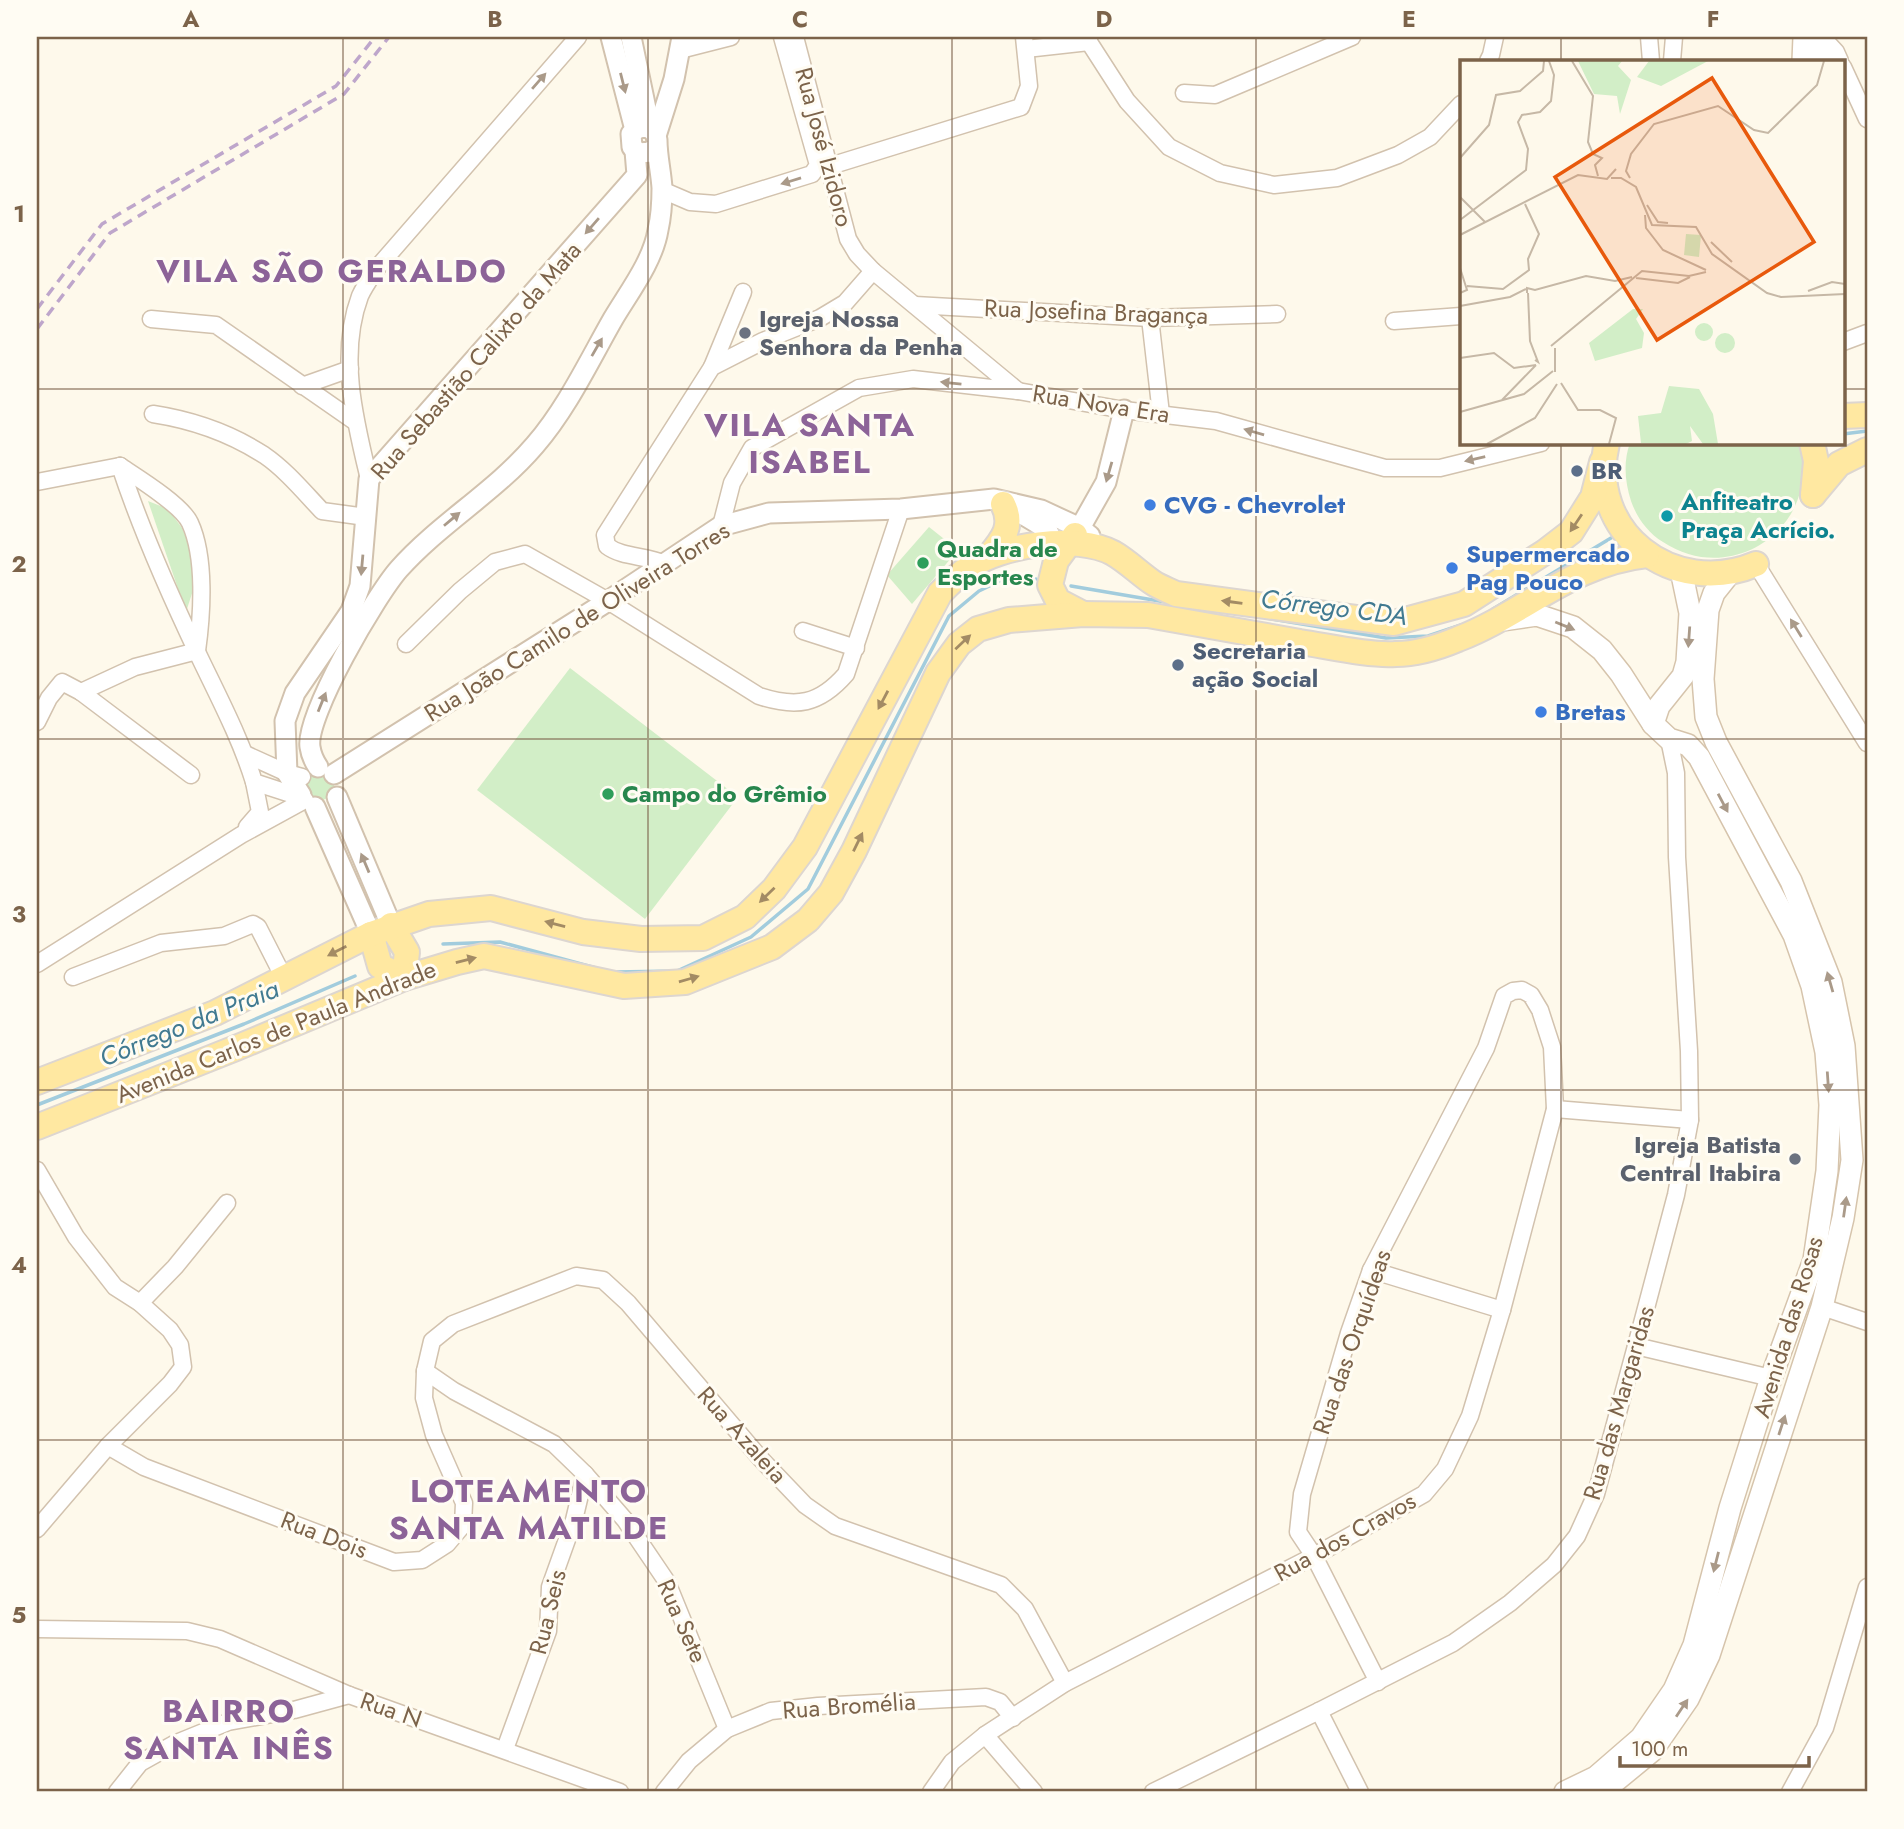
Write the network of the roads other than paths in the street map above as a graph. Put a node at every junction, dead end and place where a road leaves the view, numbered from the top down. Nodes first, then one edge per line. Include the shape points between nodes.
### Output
1 (578, 37) edge
2 (611, 37) edge
3 (631, 37) edge
4 (731, 37) edge
5 (782, 37) edge
6 (795, 37) edge
7 (1352, 37) edge
8 (1495, 37) edge
9 (1650, 37) edge
10 (1674, 37) edge
11 (1816, 37) edge
12 (1089, 40) edge
13 (681, 43) edge
14 (1025, 43) edge
15 (1489, 60) edge
16 (1651, 60) edge
17 (1672, 60) edge
18 (1803, 60) edge
19 (1821, 60) edge
20 (1840, 60) edge
21 (1844, 69) edge
22 (640, 75) junction
23 (674, 79) junction
24 (1184, 93) dead end
25 (1460, 105) edge
26 (1867, 119) edge
27 (650, 134) junction
28 (830, 166) junction
29 (637, 175) junction
30 (662, 190) junction
31 (873, 271) junction
32 (743, 292) dead end
33 (915, 305) junction
34 (1277, 314) dead end
35 (1460, 316) edge
36 (1150, 318) junction
37 (151, 319) dead end
38 (1394, 321) dead end
39 (1867, 333) edge
40 (1844, 342) edge
41 (712, 367) junction
42 (350, 369) junction
43 (302, 386) junction
44 (1018, 391) junction
45 (1124, 410) junction
46 (153, 414) dead end
47 (1161, 414) junction
48 (1867, 415) edge
49 (1844, 416) edge
50 (354, 421) junction
51 (1538, 444) edge
52 (1812, 444) edge
53 (1867, 450) edge
54 (1604, 452) edge
55 (120, 466) junction
56 (369, 480) junction
57 (37, 482) edge
58 (162, 494) junction
59 (131, 501) junction
60 (999, 501) junction
61 (901, 509) junction
62 (366, 517) junction
63 (721, 526) junction
64 (1065, 544) junction
65 (1647, 555) junction
66 (989, 556) junction
67 (665, 564) junction
68 (1756, 564) joint
69 (1681, 570) junction
70 (1730, 573) junction
71 (608, 601) junction
72 (1083, 614) junction
73 (1499, 620) junction
74 (803, 631) dead end
75 (406, 644) dead end
76 (856, 648) junction
77 (197, 651) junction
78 (81, 692) junction
79 (1706, 717) junction
80 (37, 722) edge
81 (1673, 738) junction
82 (1867, 743) edge
83 (245, 754) junction
84 (191, 775) dead end
85 (254, 782) junction
86 (305, 787) junction
87 (260, 812) junction
88 (241, 835) junction
89 (381, 930) junction
90 (37, 964) edge
91 (73, 977) dead end
92 (284, 978) junction
93 (404, 978) junction
94 (1531, 995) joint
95 (1832, 1032) junction
96 (37, 1082) edge
97 (1555, 1109) junction
98 (1690, 1120) junction
99 (37, 1127) edge
100 (37, 1170) edge
101 (227, 1203) dead end
102 (1371, 1270) junction
103 (140, 1303) junction
104 (1822, 1307) junction
105 (1502, 1310) junction
106 (1867, 1322) edge
107 (1636, 1346) junction
108 (425, 1371) junction
109 (1771, 1378) junction
110 (1752, 1444) junction
111 (108, 1446) junction
112 (585, 1474) junction
113 (1765, 1478) junction
114 (1730, 1508) junction
115 (37, 1529) edge
116 (1749, 1532) junction
117 (1314, 1556) junction
118 (1867, 1587) edge
119 (37, 1629) edge
120 (1378, 1682) junction
121 (1065, 1684) junction
122 (349, 1695) junction
123 (1319, 1711) junction
124 (1013, 1718) junction
125 (727, 1729) junction
126 (985, 1735) junction
127 (505, 1749) junction
128 (117, 1792) edge
129 (620, 1792) edge
130 (664, 1792) edge
131 (931, 1792) edge
132 (1034, 1792) edge
133 (1153, 1792) edge
134 (1360, 1792) edge
135 (1565, 1792) edge
136 (1602, 1792) edge
137 (1790, 1792) edge

42 -> 1 street via 360,295 377,268
2 -> 27 street
3 - 22 street
4 - 13 street
5 -> 30 street via 818,165 812,174 716,204 690,202
6 - 28 street, Rua José Izidoro
7 - 24 street via 1215,95
8 - 15 street
9 - 16 street
10 - 17 street
11 - 18 main road
11 - 19 main road
11 - 20 street via 1836,51
12 - 14 street
12 - 25 street via 1127,101 1169,147 1220,173 1274,185 1337,178 1398,155 1430,137
13 - 23 street
14 - 28 street via 1028,86 1021,107
21 - 26 street
22 - 23 street via 655,83
22 - 27 street
23 - 27 street
27 - 29 street via 647,153 635,151
27 - 30 street
28 - 31 street, Rua José Izidoro via 848,239
29 - 30 street via 652,178
29 -> 56 street, Rua Sebastião Calixto da Mata
86 -> 30 street via 313,725 325,694 375,605 406,561 505,476 544,433 646,262 658,232
31 - 33 street, Rua José Izidoro
31 - 41 street via 845,303 820,318
32 - 41 street
33 - 36 street, Rua Josefina Bragança
33 - 44 street, Rua José Izidoro
34 - 36 street, Rua Josefina Bragança
35 - 38 street
36 - 47 street
37 - 43 street via 216,324
39 - 40 street
41 - 67 street via 605,535 607,546 617,554 650,557
42 - 43 street
42 - 50 street
43 - 50 street
44 - 45 street, Rua Nova Era
44 -> 63 street, Rua Nova Era via 913,379 859,388 752,448 732,483
45 - 47 street, Rua Nova Era
45 -> 64 street via 1106,482
46 - 62 street via 200,423 264,455 322,511
51 -> 47 street, Rua Nova Era via 1440,468 1385,468 1216,421
48 - 49 main road
50 - 56 street
52 - 53 main road via 1816,461 1813,495 1839,464
54 -> 64 main road, Avenida Carlos de Paula Andrade via 1593,497 1571,532 1464,604 1394,623 1176,594 1154,584 1113,553 1090,545
54 - 65 main road via 1606,497 1622,530
55 - 57 street
55 - 58 street
55 - 59 street
56 - 62 street, Rua Sebastião Calixto da Mata
58 - 59 street via 150,492
58 - 77 street via 190,522 199,560 203,612
59 - 77 street
60 - 61 street, Rua João Camilo de Oliveira Torres
60 - 64 street
60 - 64 street, Rua João Camilo de Oliveira Torres via 1041,510
60 - 66 main road via 1007,516 1007,532
61 - 63 street, Rua João Camilo de Oliveira Torres via 769,513
61 - 76 street
62 -> 86 street, Rua Sebastião Calixto da Mata via 360,586 351,611 295,693 285,721
63 - 67 street, Rua João Camilo de Oliveira Torres
64 - 66 main road, Avenida Carlos de Paula Andrade via 1028,546
64 - 72 main road via 1050,585 1058,601
65 - 69 main road
65 - 73 main road, Avenida Carlos de Paula Andrade via 1590,568
66 -> 89 main road, Avenida Carlos de Paula Andrade via 968,567 940,593 805,847 775,889 745,917 703,938 641,939 583,932 491,908 429,914
67 - 71 street, Rua João Camilo de Oliveira Torres
68 - 70 main road
82 -> 68 street
69 - 70 main road via 1703,575
69 -> 81 main road via 1690,613 1687,662 1683,676 1659,706
70 - 79 main road, Avenida das Rosas via 1714,593 1708,610 1703,679
71 - 75 street via 526,554 495,562
71 - 76 street via 759,696 782,703 805,702 833,688 846,674
71 - 86 street, Rua João Camilo de Oliveira Torres
72 - 73 main road, Avenida Carlos de Paula Andrade via 1148,615 1335,648 1396,654 1448,643
93 -> 72 main road, Avenida Carlos de Paula Andrade via 484,956 624,986 685,982 772,947 808,920 831,893 938,673 959,644 978,629 1009,620
73 -> 81 main road, Avenida das Rosas via 1537,615 1573,627 1602,650
74 - 76 street
77 - 78 street via 135,667
77 - 83 street
78 - 80 street via 62,682
78 - 84 street
79 - 81 main road
95 -> 79 main road, Avenida das Rosas via 1831,982 1791,881
81 -> 95 main road, Avenida das Rosas via 1699,757 1794,935
81 - 98 street, Rua das Margaridas
83 - 85 street
83 - 86 street
85 - 86 street
85 - 87 street
86 - 87 street
86 - 88 street, Rua João Camilo de Oliveira Torres
86 - 89 street
89 -> 86 street, Rua João Camilo de Oliveira Torres via 337,797 328,805
87 - 88 street
88 - 90 street, Rua João Camilo de Oliveira Torres
89 -> 92 main road, Avenida Carlos de Paula Andrade
89 - 93 main road via 407,952
91 - 92 street via 161,943 225,936 253,924
92 - 96 main road, Avenida Carlos de Paula Andrade via 215,1013
93 - 99 main road, Avenida Carlos de Paula Andrade
94 - 97 street, Rua dos Cravos via 1552,1047
94 - 102 street, Rua das Orquídeas via 1522,990 1504,996 1486,1048
104 -> 95 main road, Avenida das Rosas via 1852,1160 1849,1105
95 -> 109 main road, Avenida das Rosas via 1827,1171 1814,1260
97 - 98 street
97 - 105 street, Rua dos Cravos
98 - 107 street, Rua das Margaridas via 1676,1195
100 - 103 street via 76,1237 115,1287
101 - 103 street via 176,1267
102 - 105 street
102 - 117 street, Rua das Orquídeas via 1302,1494 1298,1532
103 - 111 street via 170,1330 180,1345 183,1367
104 - 106 street
113 -> 104 main road, Avenida das Rosas
105 - 117 street, Rua dos Cravos via 1470,1416 1445,1469 1424,1494
107 - 109 street
107 - 120 street, Rua das Margaridas via 1596,1494 1577,1536 1554,1565 1510,1603 1453,1643
108 - 111 street, Rua Dois via 424,1398 434,1435 464,1503 463,1525 447,1544 422,1560 394,1562 145,1466
108 - 112 street, Rua Sete via 554,1444
108 - 121 street, Rua Azaleia via 432,1341 453,1324 576,1276 603,1280 805,1504 835,1526 1001,1585 1025,1609
109 - 110 main road, Avenida das Rosas
110 - 113 main road via 1764,1461
110 - 114 main road, Avenida das Rosas
111 - 115 street
112 - 125 street, Rua Sete via 625,1520 667,1582
112 - 127 street, Rua Seis via 550,1587 548,1631
113 - 116 main road, Avenida das Rosas
114 - 116 main road via 1740,1527
114 -> 135 main road, Avenida das Rosas via 1695,1645 1674,1690 1642,1738 1596,1777
136 -> 116 main road, Avenida das Rosas via 1652,1751 1688,1699 1709,1655
117 - 120 street, Rua das Orquídeas
117 - 121 street, Rua dos Cravos
118 - 137 street via 1825,1728
119 - 122 street, Rua N via 187,1631 220,1639
120 - 123 street, Rua das Margaridas
121 - 124 street, Rua dos Cravos
122 - 127 street, Rua N
122 - 128 street via 228,1722 174,1744 140,1763
123 - 133 street, Rua das Margaridas
123 - 134 street
124 - 125 street, Rua Bromélia via 1000,1702 986,1697 771,1711
124 - 126 street, Rua dos Cravos
125 - 130 street, Rua Bromélia via 689,1761
126 - 131 street, Rua dos Cravos via 952,1762
126 - 132 street
127 - 129 street, Rua N

